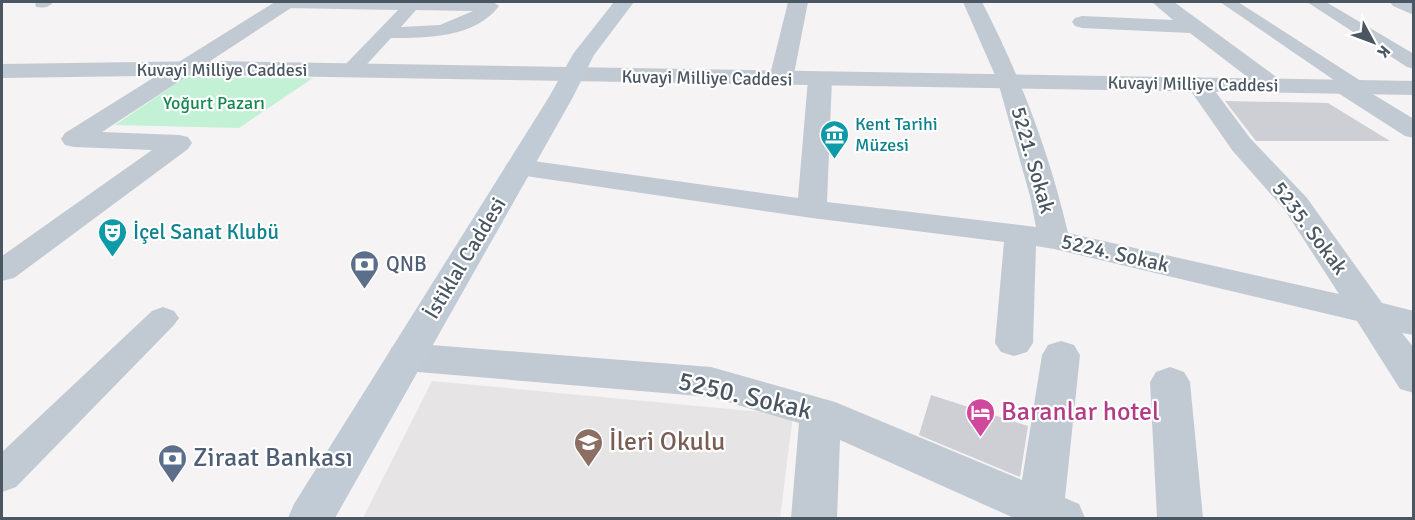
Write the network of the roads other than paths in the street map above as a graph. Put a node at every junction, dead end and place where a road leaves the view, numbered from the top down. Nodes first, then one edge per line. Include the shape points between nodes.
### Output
1 (286, 2) edge
2 (624, 2) edge
3 (798, 2) edge
4 (973, 2) edge
5 (1162, 2) edge
6 (1228, 2) edge
7 (1315, 2) edge
8 (1400, 2) edge
9 (418, 3) edge
10 (493, 4) edge
11 (1413, 9) edge
12 (1082, 22) dead end
13 (1196, 27) junction
14 (386, 32) junction
15 (1413, 63) edge
16 (180, 69) junction
17 (2, 71) edge
18 (350, 71) junction
19 (571, 75) junction
20 (781, 79) junction
21 (820, 79) junction
22 (1010, 82) junction
23 (1198, 84) junction
24 (1271, 84) junction
25 (1350, 87) junction
26 (1413, 88) edge
27 (1413, 130) edge
28 (519, 167) junction
29 (812, 209) junction
30 (1037, 236) junction
31 (2, 271) edge
32 (1371, 314) junction
33 (163, 318) dead end
34 (1413, 323) edge
35 (1014, 343) dead end
36 (1061, 355) dead end
37 (406, 357) junction
38 (1413, 379) edge
39 (1170, 382) dead end
40 (820, 413) junction
41 (2, 476) edge
42 (1051, 515) edge
43 (310, 519) edge
44 (814, 519) edge
45 (1180, 519) edge

1 - 9 street
1 - 16 street
2 - 19 main road, İstiklal Caddesi
3 - 20 street
4 - 22 street, 5221. Sokak
5 - 13 street
6 - 25 street
7 - 15 street
8 - 11 street
9 - 10 street
9 - 14 street
10 - 14 street via 470,21 447,31
12 - 13 street
13 - 24 street
14 - 18 street
16 - 17 street, Kuvayi Milliye Caddesi
16 - 18 street, Kuvayi Milliye Caddesi
16 - 31 street via 74,139 179,143
18 - 19 street, Kuvayi Milliye Caddesi
19 - 20 street, Kuvayi Milliye Caddesi
19 - 28 main road, İstiklal Caddesi
20 - 21 street, Kuvayi Milliye Caddesi
21 - 22 street, Kuvayi Milliye Caddesi
21 - 29 street
22 - 23 street, Kuvayi Milliye Caddesi
22 - 30 street, 5221. Sokak via 1045,196
23 - 24 street, Kuvayi Milliye Caddesi
23 - 32 street, 5235. Sokak via 1241,144 1296,204
24 - 25 street, Kuvayi Milliye Caddesi
25 - 26 street, Kuvayi Milliye Caddesi
25 - 27 street
28 - 29 street, 5224. Sokak
28 - 37 main road, İstiklal Caddesi
29 - 30 street, 5224. Sokak
30 - 32 street, 5224. Sokak
30 - 35 street, 5221. Sokak
32 - 34 street, 5224. Sokak
32 - 38 street, 5235. Sokak
33 - 41 street
36 - 42 street
37 - 40 street, 5250. Sokak via 711,382
37 - 43 main road, İstiklal Caddesi
39 - 45 street
40 - 42 street, 5250. Sokak
40 - 44 street

